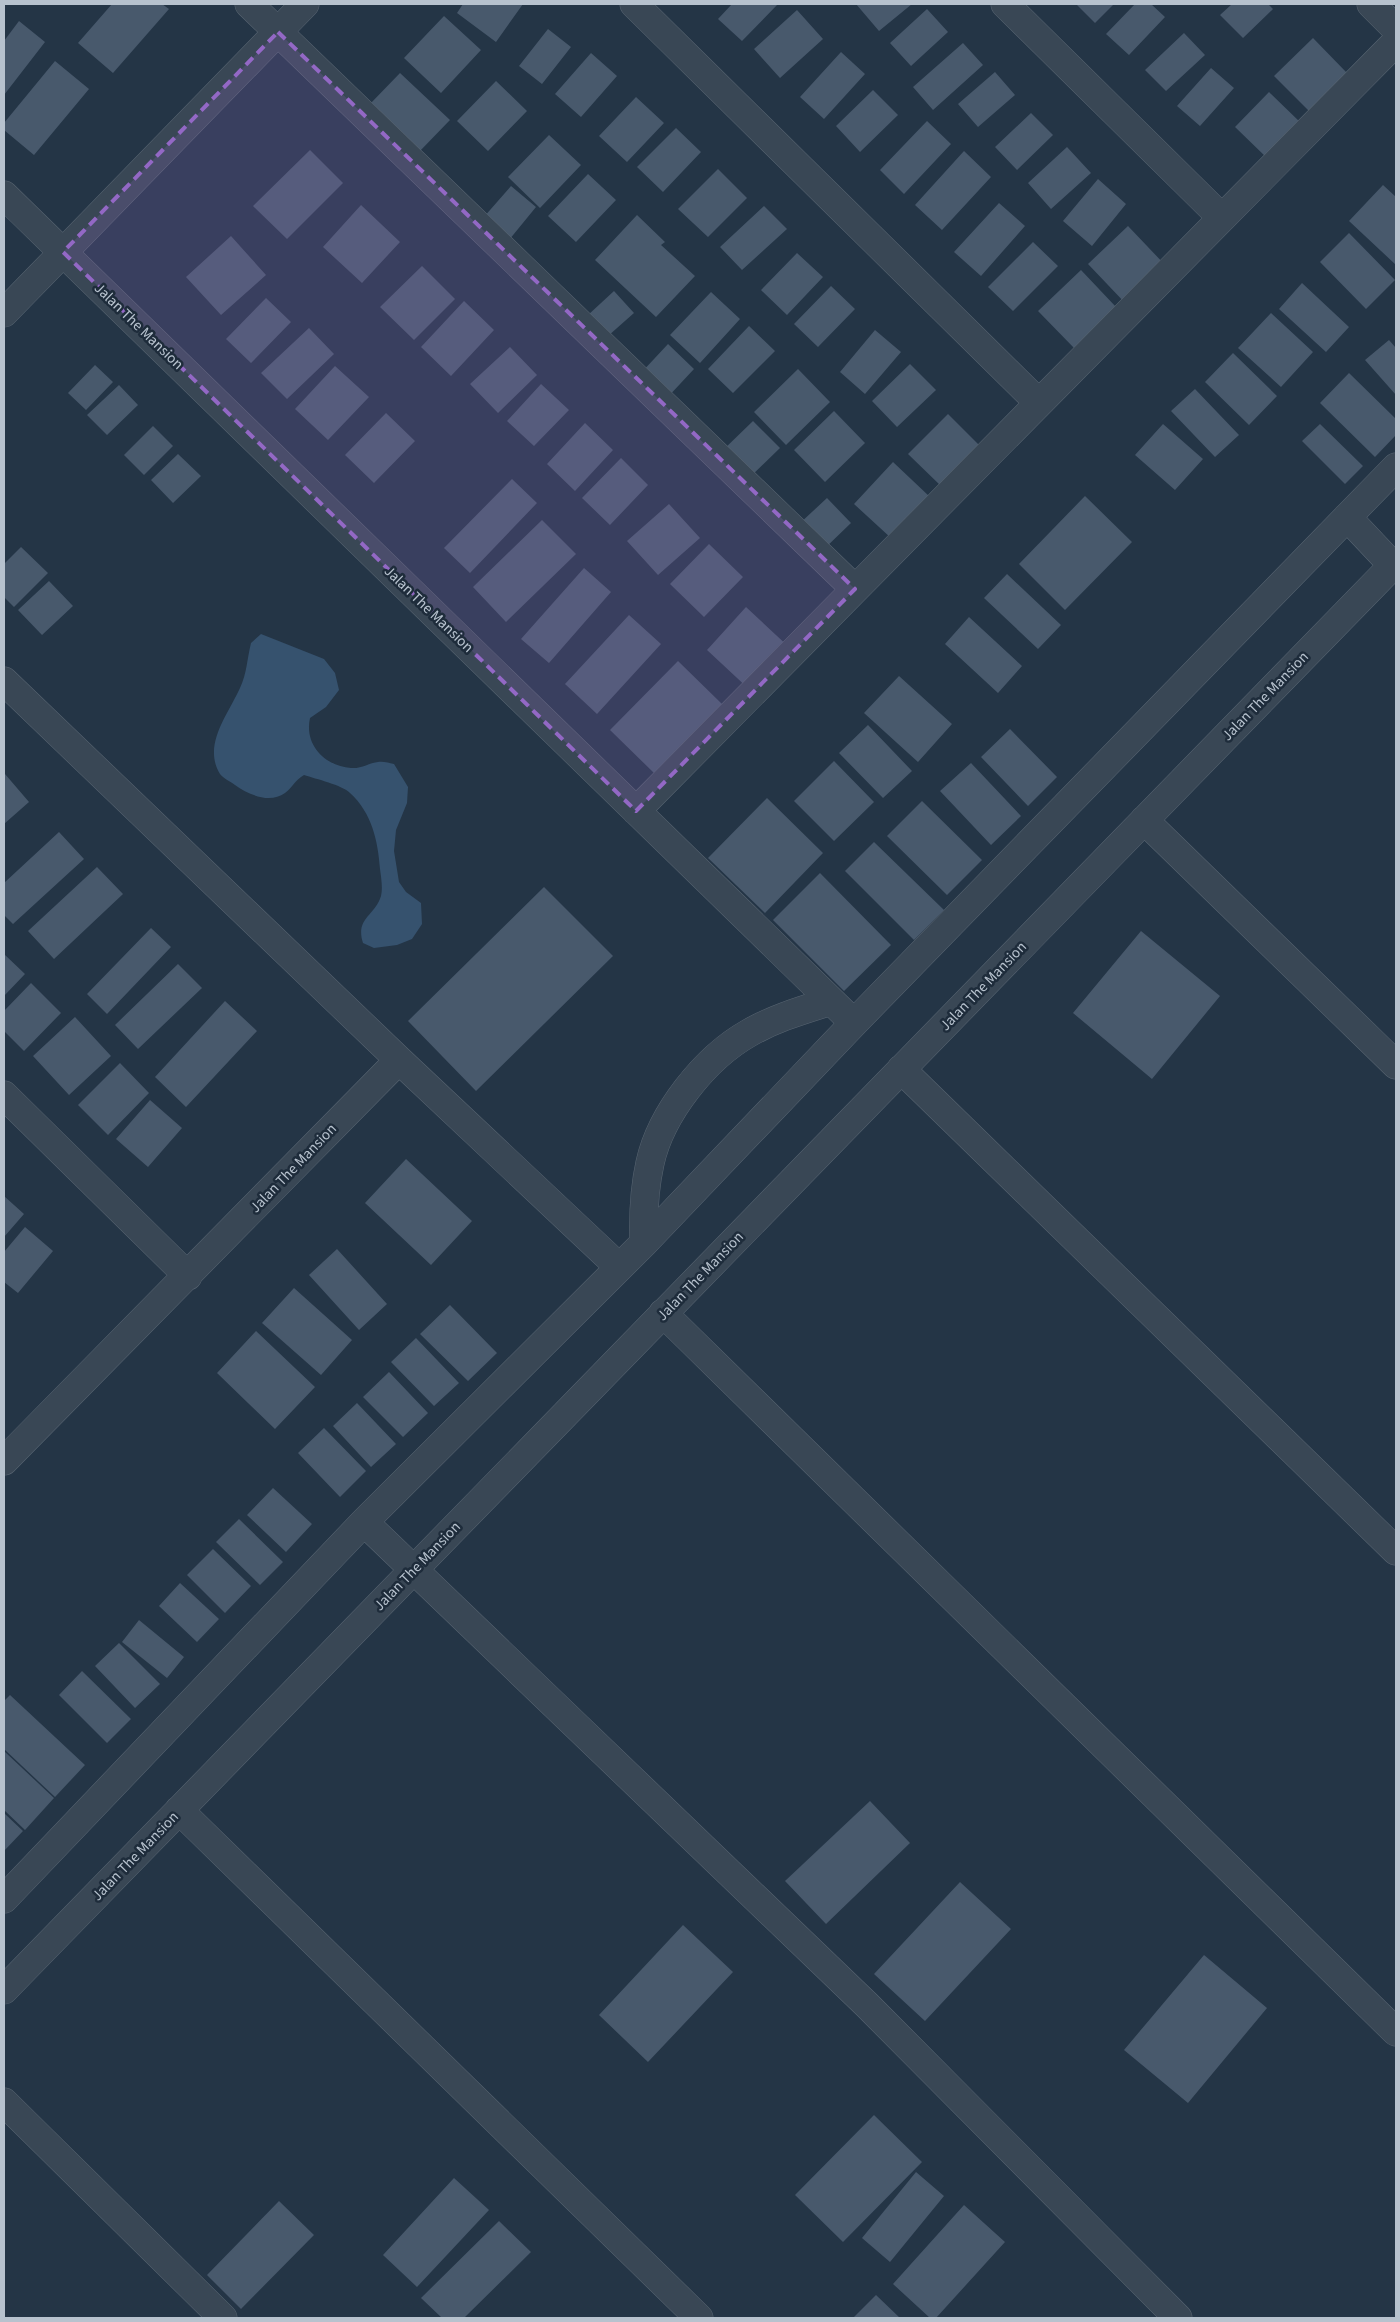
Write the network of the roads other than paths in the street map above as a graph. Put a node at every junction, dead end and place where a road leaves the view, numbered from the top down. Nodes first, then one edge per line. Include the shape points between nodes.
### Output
1 (249, 4) edge
2 (305, 4) edge
3 (634, 4) edge
4 (1005, 4) edge
5 (1371, 4) edge
6 (1396, 29) edge
7 (278, 32) junction
8 (1396, 42) edge
9 (4, 195) edge
10 (1222, 218) junction
11 (63, 252) junction
12 (4, 313) edge
13 (1039, 403) junction
14 (1396, 467) edge
15 (1347, 517) junction
16 (1395, 566) edge
17 (855, 589) junction
18 (4, 681) edge
19 (636, 811) junction
20 (1144, 820) junction
21 (831, 1001) junction
22 (854, 1023) junction
23 (399, 1060) junction
24 (1396, 1065) edge
25 (901, 1069) junction
26 (4, 1095) edge
27 (644, 1243) junction
28 (619, 1267) junction
29 (188, 1276) junction
30 (663, 1314) junction
31 (4, 1461) edge
32 (364, 1522) junction
33 (1396, 1550) edge
34 (415, 1568) junction
35 (179, 1810) junction
36 (4, 1899) edge
37 (4, 1990) edge
38 (1396, 2032) edge
39 (4, 2102) edge
40 (223, 2318) edge
41 (699, 2318) edge
42 (1178, 2318) edge

1 - 7 street
2 - 7 street
3 - 13 street
4 - 10 street
5 - 6 street
7 - 11 street
7 - 17 street
8 - 10 street
9 - 11 street, Jalan The Mansion
10 - 13 street
11 - 12 street
11 - 19 street, Jalan The Mansion
13 - 17 street
14 - 15 street
15 - 16 street
15 - 22 street
16 - 20 street, Jalan The Mansion
17 - 19 street
18 - 23 street
19 - 21 street, Jalan The Mansion
20 - 24 street
20 - 25 street, Jalan The Mansion
21 - 22 street, Jalan The Mansion
21 - 27 street via 786,1015 749,1033 715,1057 687,1088 665,1123 650,1161 643,1202
22 - 27 street
23 - 28 street
23 - 29 street, Jalan The Mansion
25 - 30 street, Jalan The Mansion
25 - 33 street
26 - 29 street
27 - 28 street
28 - 32 street
29 - 31 street, Jalan The Mansion
30 - 34 street, Jalan The Mansion
30 - 38 street
32 - 34 street
32 - 36 street
34 - 35 street, Jalan The Mansion
34 - 42 street via 867,2005
35 - 37 street, Jalan The Mansion
35 - 41 street
39 - 40 street

